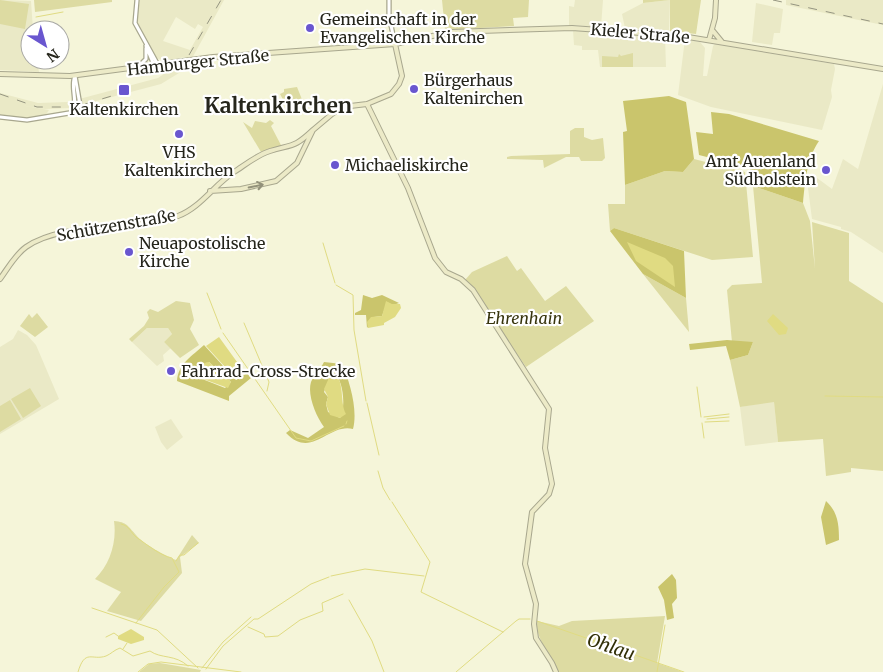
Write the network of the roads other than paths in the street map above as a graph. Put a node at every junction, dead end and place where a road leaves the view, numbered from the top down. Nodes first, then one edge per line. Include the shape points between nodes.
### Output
1 (137, 0) edge
2 (389, 0) edge
3 (716, 0) edge
4 (713, 24) junction
5 (713, 31) junction
6 (710, 40) junction
7 (143, 41) junction
8 (722, 42) junction
9 (396, 44) junction
10 (156, 65) junction
11 (137, 68) junction
12 (883, 69) edge
13 (0, 74) edge
14 (75, 76) junction
15 (376, 101) junction
16 (368, 103) junction
17 (373, 114) junction
18 (0, 117) edge
19 (313, 130) junction
20 (301, 141) junction
21 (307, 143) junction
22 (216, 187) junction
23 (0, 279) edge
24 (556, 672) edge

1 - 7 street via 135,23
2 - 9 street via 389,16
3 - 4 main road
4 - 5 main road
4 - 6 main road
5 - 6 main road
5 - 8 main road
6 - 8 main road, Kieler Straße
6 - 9 main road, Kieler Straße via 630,30 560,28 451,32
7 - 10 street
7 - 11 street via 146,59
8 - 12 main road, Kieler Straße
9 - 10 main road, Hamburger Straße via 213,57
9 - 15 main road via 402,70 400,82 391,94
10 - 11 main road, Hamburger Straße
11 - 14 main road, Hamburger Straße
13 - 14 main road, Hamburger Straße
14 - 18 street via 80,104 73,113 27,120
15 - 16 main road
15 - 17 main road
16 - 17 main road
16 - 19 main road via 340,108
17 - 24 main road via 408,188 435,258 446,272 473,290 549,409 545,448 552,477 551,489 532,512 525,569 536,604 536,638
19 - 20 main road
19 - 21 main road
20 - 21 main road
20 - 22 main road via 292,147 260,156
22 -> 21 main road via 241,189 276,181 297,163
22 - 23 main road, Schützenstraße via 193,208 176,216 142,224 65,233 37,242 22,251

